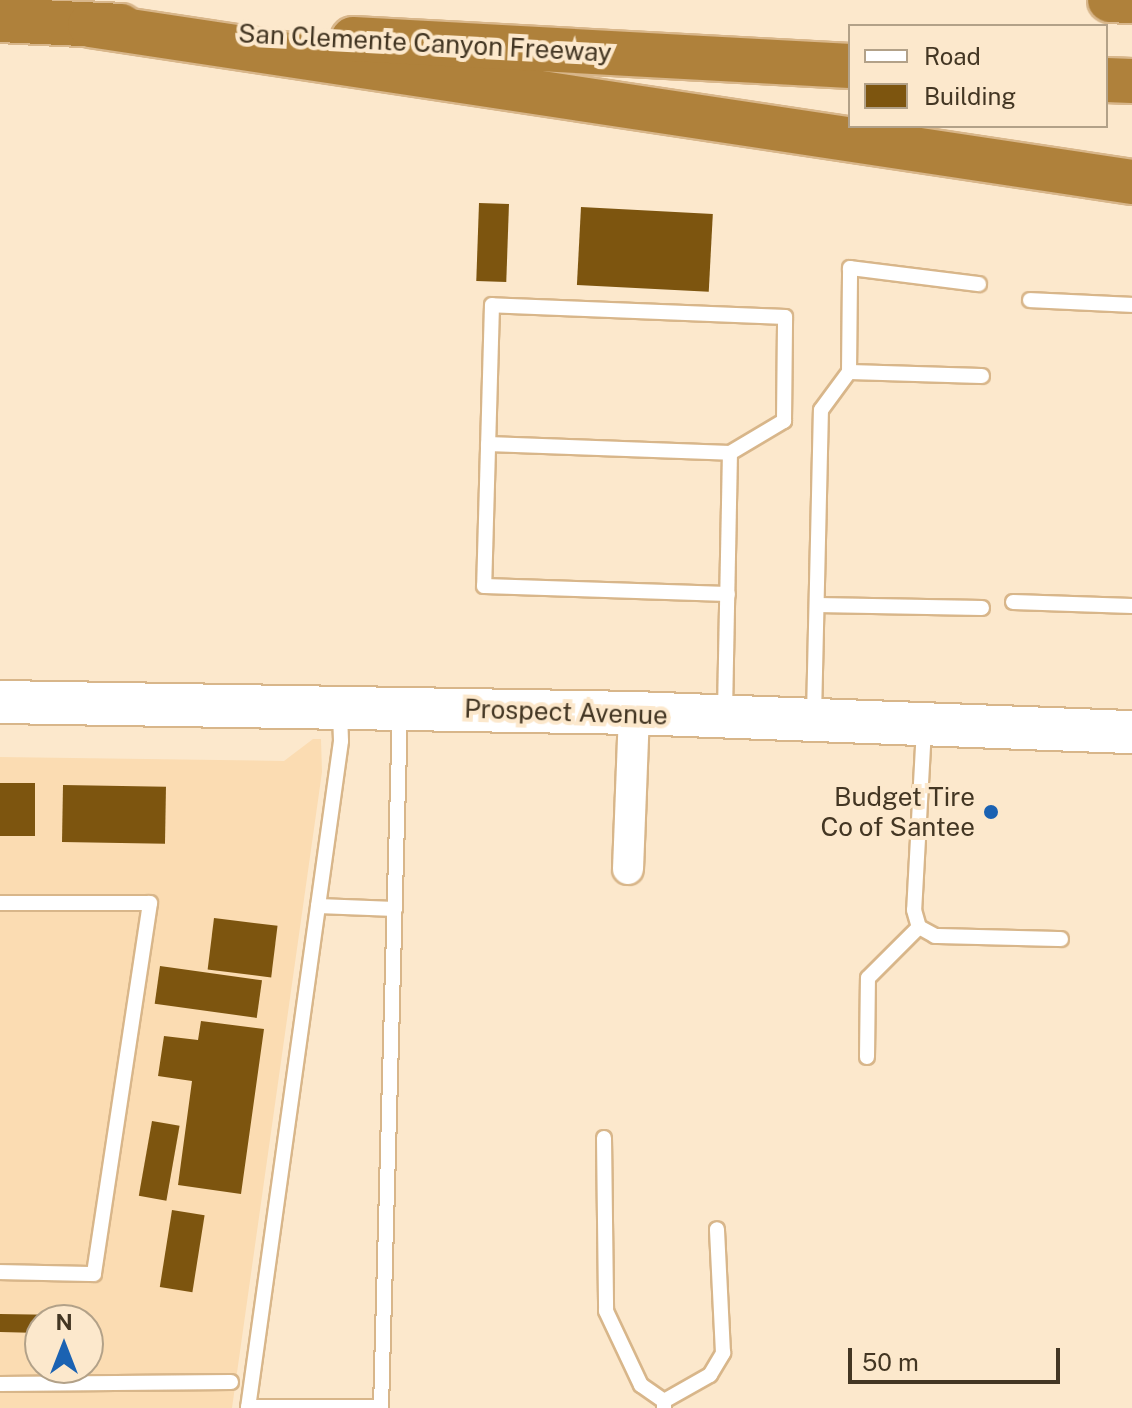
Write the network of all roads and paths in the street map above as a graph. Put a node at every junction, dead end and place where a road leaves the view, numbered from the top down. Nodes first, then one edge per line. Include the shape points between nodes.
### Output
1 (1110, 0) edge
2 (1132, 0) edge
3 (0, 20) edge
4 (90, 25) junction
5 (848, 66) edge
6 (1108, 80) edge
7 (1132, 81) edge
8 (1132, 182) edge
9 (979, 284) dead end
10 (1030, 300) dead end
11 (1132, 305) edge
12 (849, 372) junction
13 (982, 376) dead end
14 (488, 444) junction
15 (730, 453) junction
16 (728, 594) junction
17 (1013, 602) dead end
18 (817, 605) junction
19 (1132, 606) edge
20 (982, 608) dead end
21 (0, 702) edge
22 (340, 706) junction
23 (400, 708) junction
24 (634, 713) junction
25 (725, 717) junction
26 (814, 720) junction
27 (924, 724) junction
28 (1132, 732) edge
29 (628, 869) dead end
30 (0, 903) edge
31 (318, 906) junction
32 (395, 909) junction
33 (919, 927) junction
34 (1061, 939) dead end
35 (867, 1057) dead end
36 (604, 1138) dead end
37 (717, 1229) dead end
38 (0, 1272) edge
39 (231, 1382) dead end
40 (0, 1384) edge
41 (664, 1405) edge
42 (248, 1407) edge
43 (381, 1407) edge

1 - 2 highway
3 - 4 highway, San Clemente Canyon Freeway
4 - 5 highway, San Clemente Canyon Freeway
4 - 8 highway
6 - 7 highway
9 - 12 lane via 850,268
10 - 11 lane
12 - 13 lane
12 - 18 lane via 821,410
14 - 15 lane
14 - 15 lane via 492,305 785,317 784,421
14 - 16 lane via 484,586
15 - 16 lane
16 - 25 lane
17 - 19 lane
18 - 20 lane
18 - 26 lane
21 - 22 main road, Prospect Avenue
22 - 23 main road, Prospect Avenue
22 - 31 lane via 341,741
23 - 24 main road, Prospect Avenue
23 - 32 lane
24 - 25 main road, Prospect Avenue
24 - 29 street
25 - 26 main road, Prospect Avenue
26 - 27 main road, Prospect Avenue
27 - 28 main road, Prospect Avenue
27 - 33 lane via 914,910
30 - 38 lane via 150,903 94,1274
31 - 32 lane
31 - 42 lane
32 - 43 lane
33 - 34 lane via 935,936
33 - 35 lane via 868,978
36 - 41 lane via 606,1311 641,1385
37 - 41 lane via 723,1353 710,1375
39 - 40 lane
42 - 43 lane

